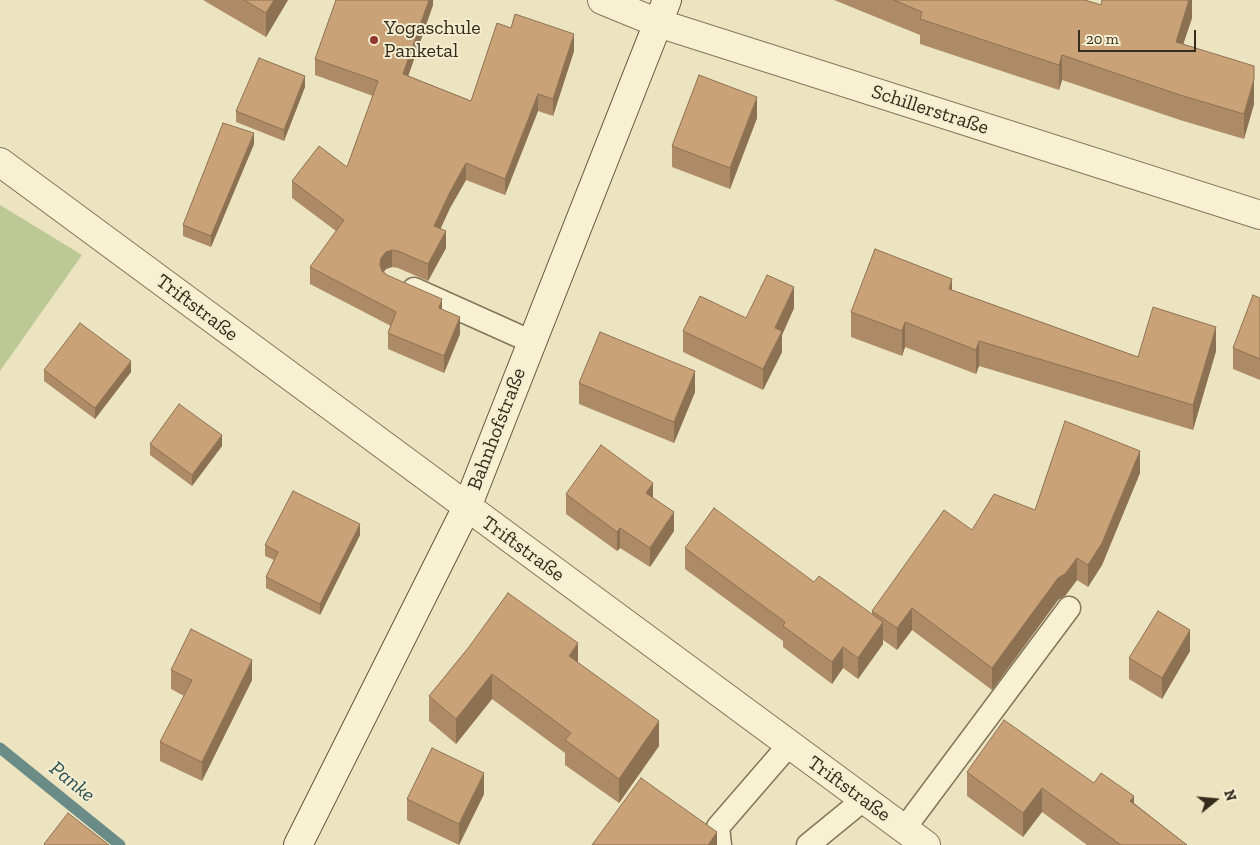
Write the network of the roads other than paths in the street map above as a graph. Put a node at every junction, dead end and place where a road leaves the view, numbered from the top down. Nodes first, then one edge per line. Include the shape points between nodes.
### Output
1 (602, 0) edge
2 (662, 12) edge
3 (0, 162) edge
4 (1260, 214) edge
5 (393, 280) edge
6 (532, 342) junction
7 (467, 507) junction
8 (1069, 608) dead end
9 (789, 745) junction
10 (863, 800) junction
11 (915, 837) edge
12 (298, 845) edge
13 (720, 845) edge
14 (808, 845) edge

1 - 2 street, Schillerstraße
2 - 4 street, Schillerstraße
2 - 6 street, Bahnhofstraße
3 - 7 street, Triftstraße
5 - 6 lane
6 - 7 street, Bahnhofstraße
7 - 9 street, Triftstraße
7 - 12 street, Bahnhofstraße
8 - 11 lane
9 - 10 street, Triftstraße
9 - 13 lane via 718,827
10 - 11 street, Triftstraße
10 - 14 lane

